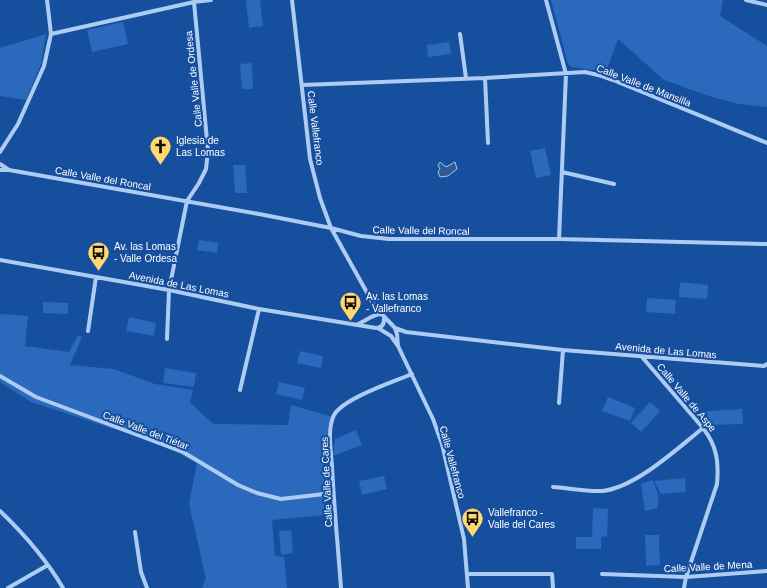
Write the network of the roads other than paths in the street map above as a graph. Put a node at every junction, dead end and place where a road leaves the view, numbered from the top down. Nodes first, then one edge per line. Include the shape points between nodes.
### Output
1 (47, 0) edge
2 (211, 0) edge
3 (292, 0) edge
4 (546, 0) edge
5 (746, 0) edge
6 (194, 2) junction
7 (767, 5) edge
8 (51, 34) junction
9 (460, 34) dead end
10 (566, 74) junction
11 (466, 78) junction
12 (485, 78) junction
13 (302, 84) junction
14 (488, 143) dead end
15 (767, 143) edge
16 (0, 153) edge
17 (0, 166) edge
18 (0, 170) edge
19 (10, 170) junction
20 (562, 172) junction
21 (614, 184) dead end
22 (187, 201) junction
23 (331, 228) junction
24 (559, 239) junction
25 (767, 244) edge
26 (0, 260) edge
27 (96, 276) junction
28 (169, 290) junction
29 (259, 309) junction
30 (381, 314) junction
31 (371, 319) junction
32 (384, 319) junction
33 (358, 324) junction
34 (377, 328) junction
35 (395, 328) junction
36 (88, 331) dead end
37 (406, 332) junction
38 (397, 334) junction
39 (391, 336) junction
40 (167, 339) dead end
41 (398, 346) junction
42 (563, 350) junction
43 (642, 357) junction
44 (767, 364) edge
45 (412, 374) junction
46 (0, 376) edge
47 (240, 390) dead end
48 (559, 403) dead end
49 (703, 428) junction
50 (553, 487) dead end
51 (333, 493) junction
52 (0, 511) edge
53 (135, 532) dead end
54 (48, 565) junction
55 (767, 571) edge
56 (467, 574) junction
57 (602, 574) dead end
58 (686, 577) junction
59 (8, 588) edge
60 (63, 588) edge
61 (147, 588) edge
62 (341, 588) edge
63 (468, 588) edge
64 (553, 588) edge
65 (684, 588) edge

1 - 8 street
2 - 6 street
3 - 13 street, Calle Vallefranco
4 - 10 street
5 - 7 street
6 - 8 street
6 - 22 street, Calle Valle de Ordesa via 208,151 206,169
8 - 16 street via 44,66 18,124
9 - 11 street
10 - 12 street, Calle Valle de Mansilla
10 - 15 street, Calle Valle de Mansilla via 585,72 602,76
10 - 20 street
11 - 12 street, Calle Valle de Mansilla
11 - 13 street, Calle Valle de Mansilla
12 - 14 street
13 - 23 street, Calle Vallefranco via 310,159
17 - 19 street, Calle Valle del Roncal
18 - 19 street, Calle Valle del Roncal
19 - 22 street, Calle Valle del Roncal
20 - 21 street
20 - 24 street
22 - 23 street, Calle Valle del Roncal
22 - 28 street, Calle Valle de Ordesa
23 - 24 street, Calle Valle del Roncal via 362,236 389,239
23 - 30 street, Calle Vallefranco
24 - 25 street, Calle Valle del Roncal
26 - 27 street, Avenida de Las Lomas
27 - 28 street, Avenida de Las Lomas
27 - 36 street
28 - 29 street, Avenida de Las Lomas
28 - 40 street, Calle Valle de Ordesa
29 - 33 street, Avenida de Las Lomas
29 - 47 street
30 - 31 street via 374,315
30 - 32 street
31 - 33 street, Avenida de Las Lomas
31 - 34 street
32 - 34 street via 383,324
32 - 35 street
33 - 34 street, Avenida de Las Lomas
34 - 39 street, Calle Vallefranco
35 - 37 street, Avenida de Las Lomas
35 - 38 street, Calle Vallefranco
37 - 38 street, Avenida de Las Lomas
37 - 42 street, Avenida de Las Lomas
38 - 39 street
38 - 41 street, Calle Vallefranco
39 - 41 street, Calle Vallefranco
41 - 45 street, Calle Vallefranco
42 - 43 street, Avenida de Las Lomas
42 - 48 street
43 - 44 street, Avenida de Las Lomas via 764,366
43 - 49 street, Calle Valle de Aspe
45 - 51 street, Calle Valle de Cares via 361,395 334,415 330,433
45 - 56 street, Calle Vallefranco via 442,444 464,539
46 - 51 street, Calle Valle del Tiétar via 36,397 183,452 238,485 257,492 281,499
49 - 50 street via 639,477 618,487 602,491
49 - 58 street, Calle Valle de Aspe via 716,452 718,484
51 - 62 street, Calle Valle de Cares
52 - 54 street
53 - 61 street via 140,572
54 - 59 street
54 - 60 street
55 - 58 street, Calle Valle de Mena
56 - 63 street, Calle Vallefranco
56 - 64 street via 552,574
57 - 58 street, Calle Valle de Mena
58 - 65 street, Calle Valle de Aspe

